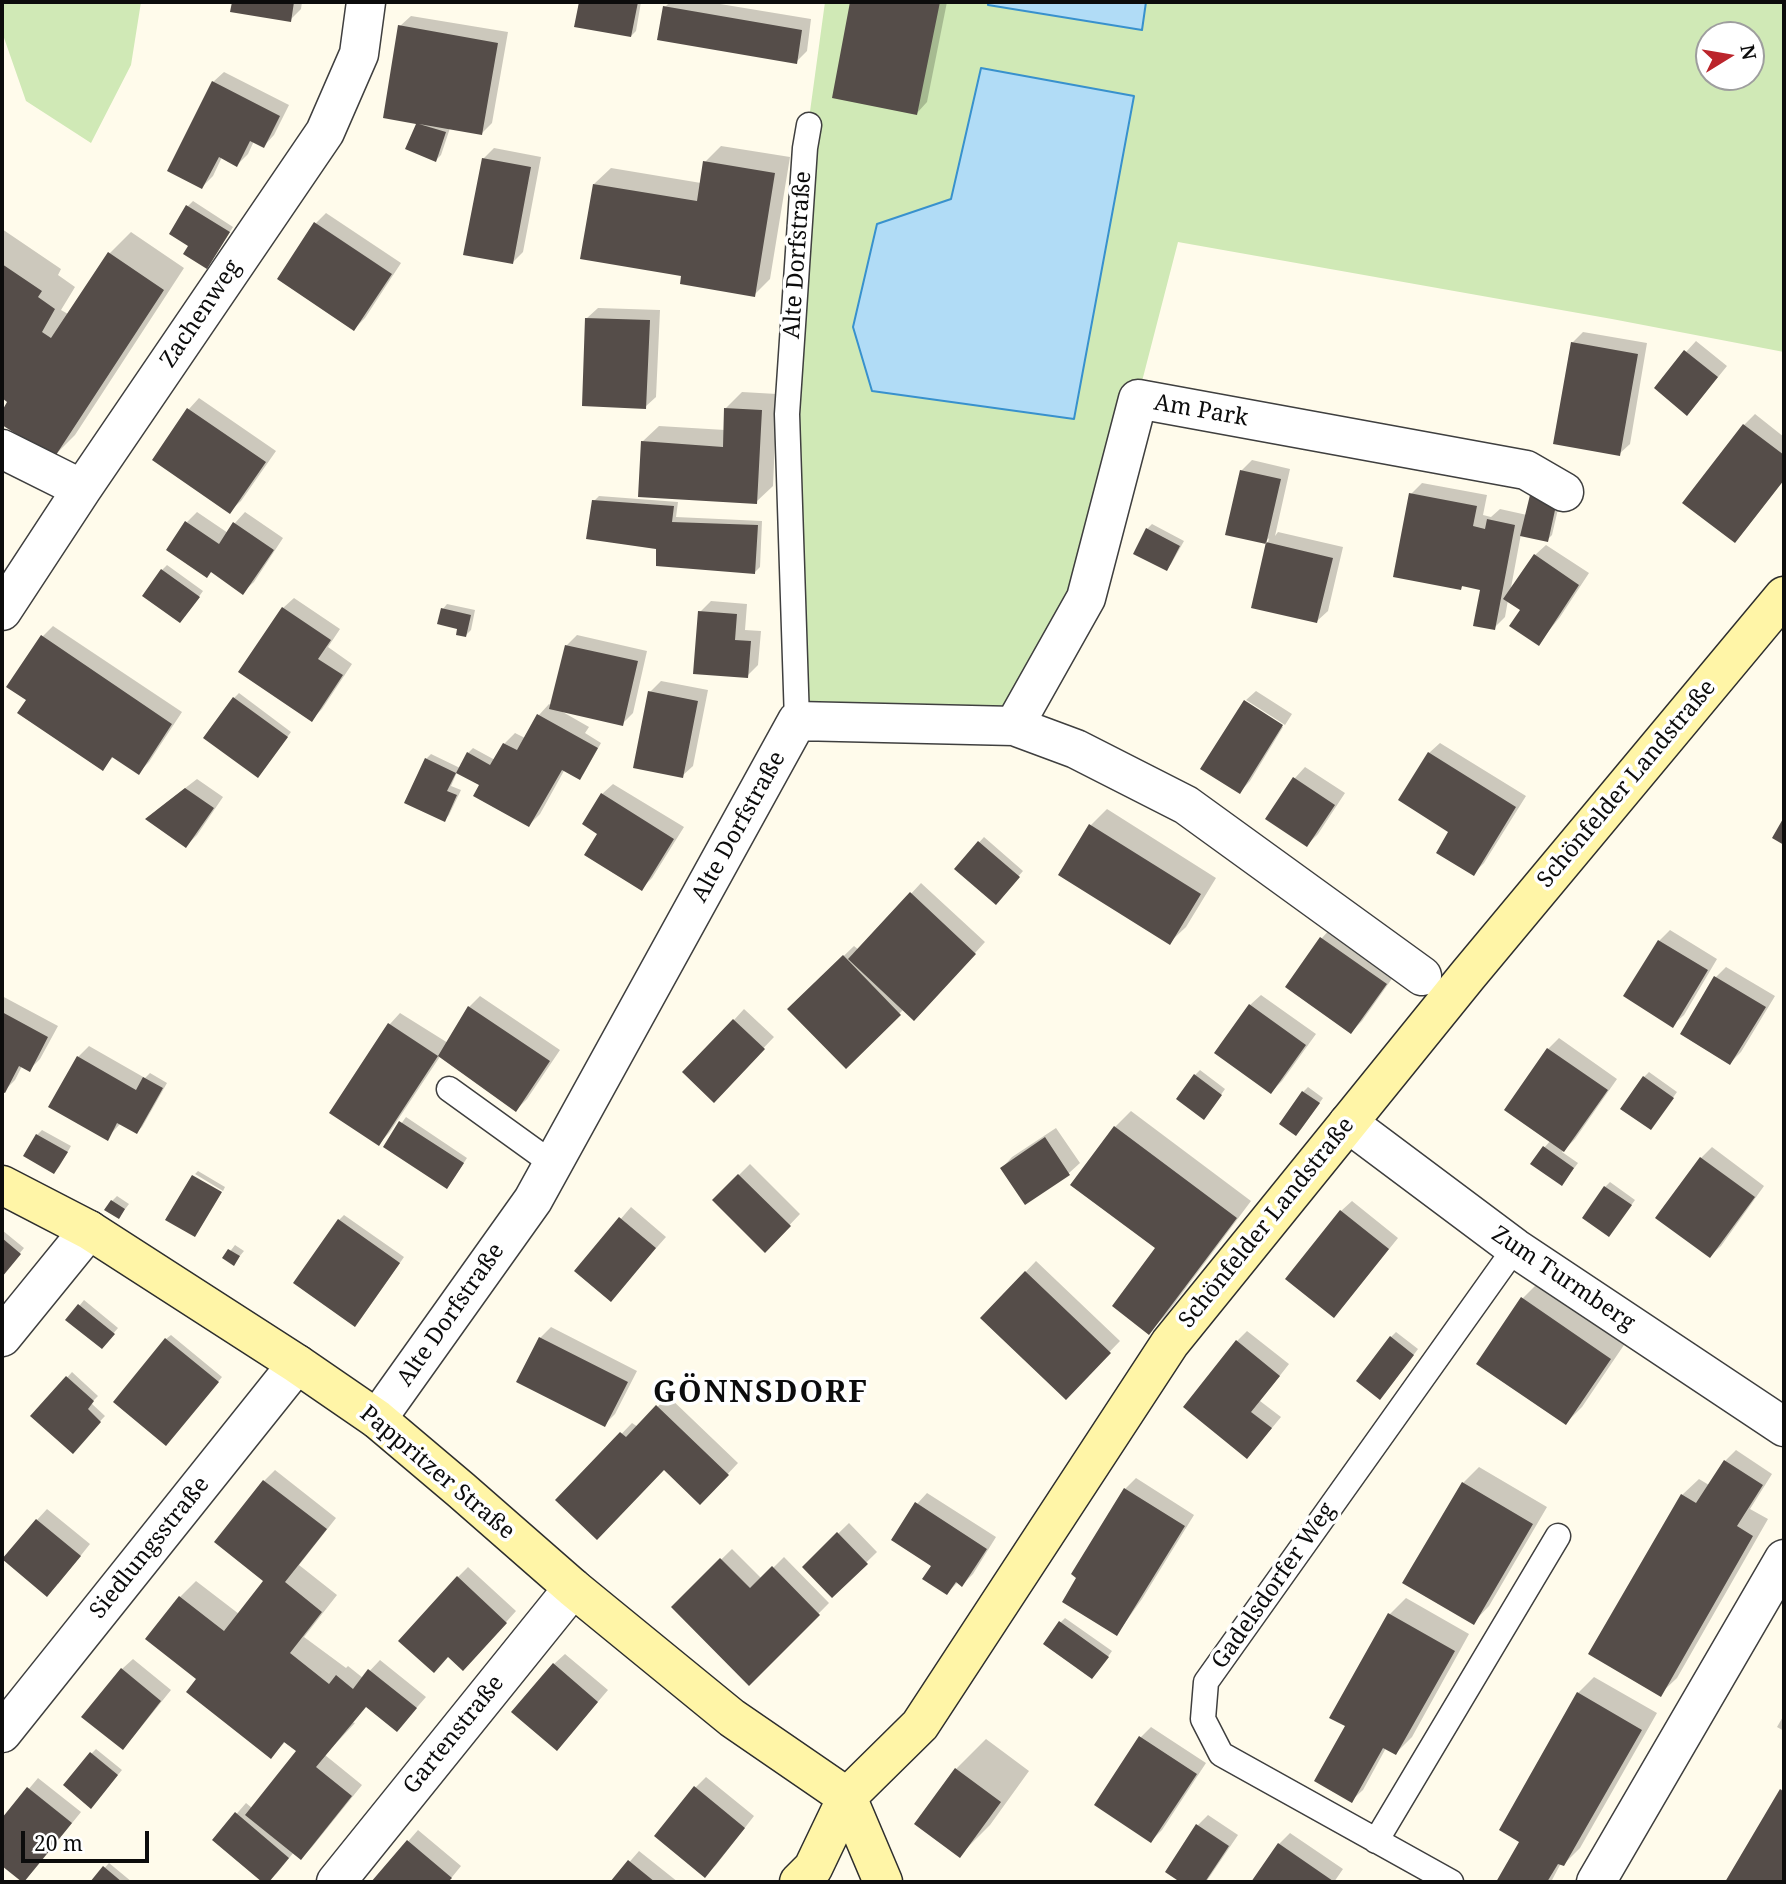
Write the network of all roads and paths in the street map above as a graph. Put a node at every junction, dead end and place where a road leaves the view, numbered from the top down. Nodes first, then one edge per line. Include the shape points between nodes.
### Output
1 (366, 2) edge
2 (807, 136) dead end
3 (2, 449) edge
4 (82, 489) junction
5 (1564, 492) dead end
6 (1784, 596) edge
7 (2, 611) edge
8 (797, 721) junction
9 (1014, 726) junction
10 (1422, 976) dead end
11 (449, 1089) dead end
12 (1348, 1122) junction
13 (553, 1164) junction
14 (2, 1185) edge
15 (89, 1230) junction
16 (1515, 1248) junction
17 (2, 1337) edge
18 (297, 1364) junction
19 (377, 1419) junction
20 (1784, 1427) edge
21 (1558, 1536) dead end
22 (1784, 1559) edge
23 (573, 1588) junction
24 (2, 1733) edge
25 (847, 1797) junction
26 (1376, 1841) junction
27 (336, 1882) edge
28 (799, 1882) edge
29 (883, 1882) edge
30 (1451, 1882) edge
31 (1596, 1882) edge

1 - 4 street, Zachenweg via 359,54 325,132
2 - 8 lane, Alte Dorfstraße via 787,414
3 - 4 street
4 - 7 street, Zachenweg
5 - 9 street, Am Park via 1526,470 1138,399 1086,598
6 - 12 street, Schönfelder Landstraße
8 - 9 street
8 - 13 street, Alte Dorfstraße
9 - 10 street via 1076,749 1186,805
11 - 13 lane
12 - 16 street, Zum Turmberg
12 - 25 street, Schönfelder Landstraße via 1171,1343 920,1726
13 - 19 street, Alte Dorfstraße via 533,1200
14 - 15 street, Pappritzer Straße
15 - 17 street
15 - 18 street, Pappritzer Straße
16 - 20 street, Zum Turmberg
16 - 26 lane, Gadelsdorfer Weg via 1206,1682 1203,1719 1221,1754
18 - 19 street, Pappritzer Straße
18 - 24 street, Siedlungsstraße
19 - 23 street, Pappritzer Straße
21 - 26 lane
22 - 31 street
23 - 25 street, Pappritzer Straße via 733,1718
23 - 27 street, Gartenstraße
25 - 28 street, Schönfelder Landstraße via 813,1868
25 - 29 street
26 - 30 lane, Gadelsdorfer Weg

